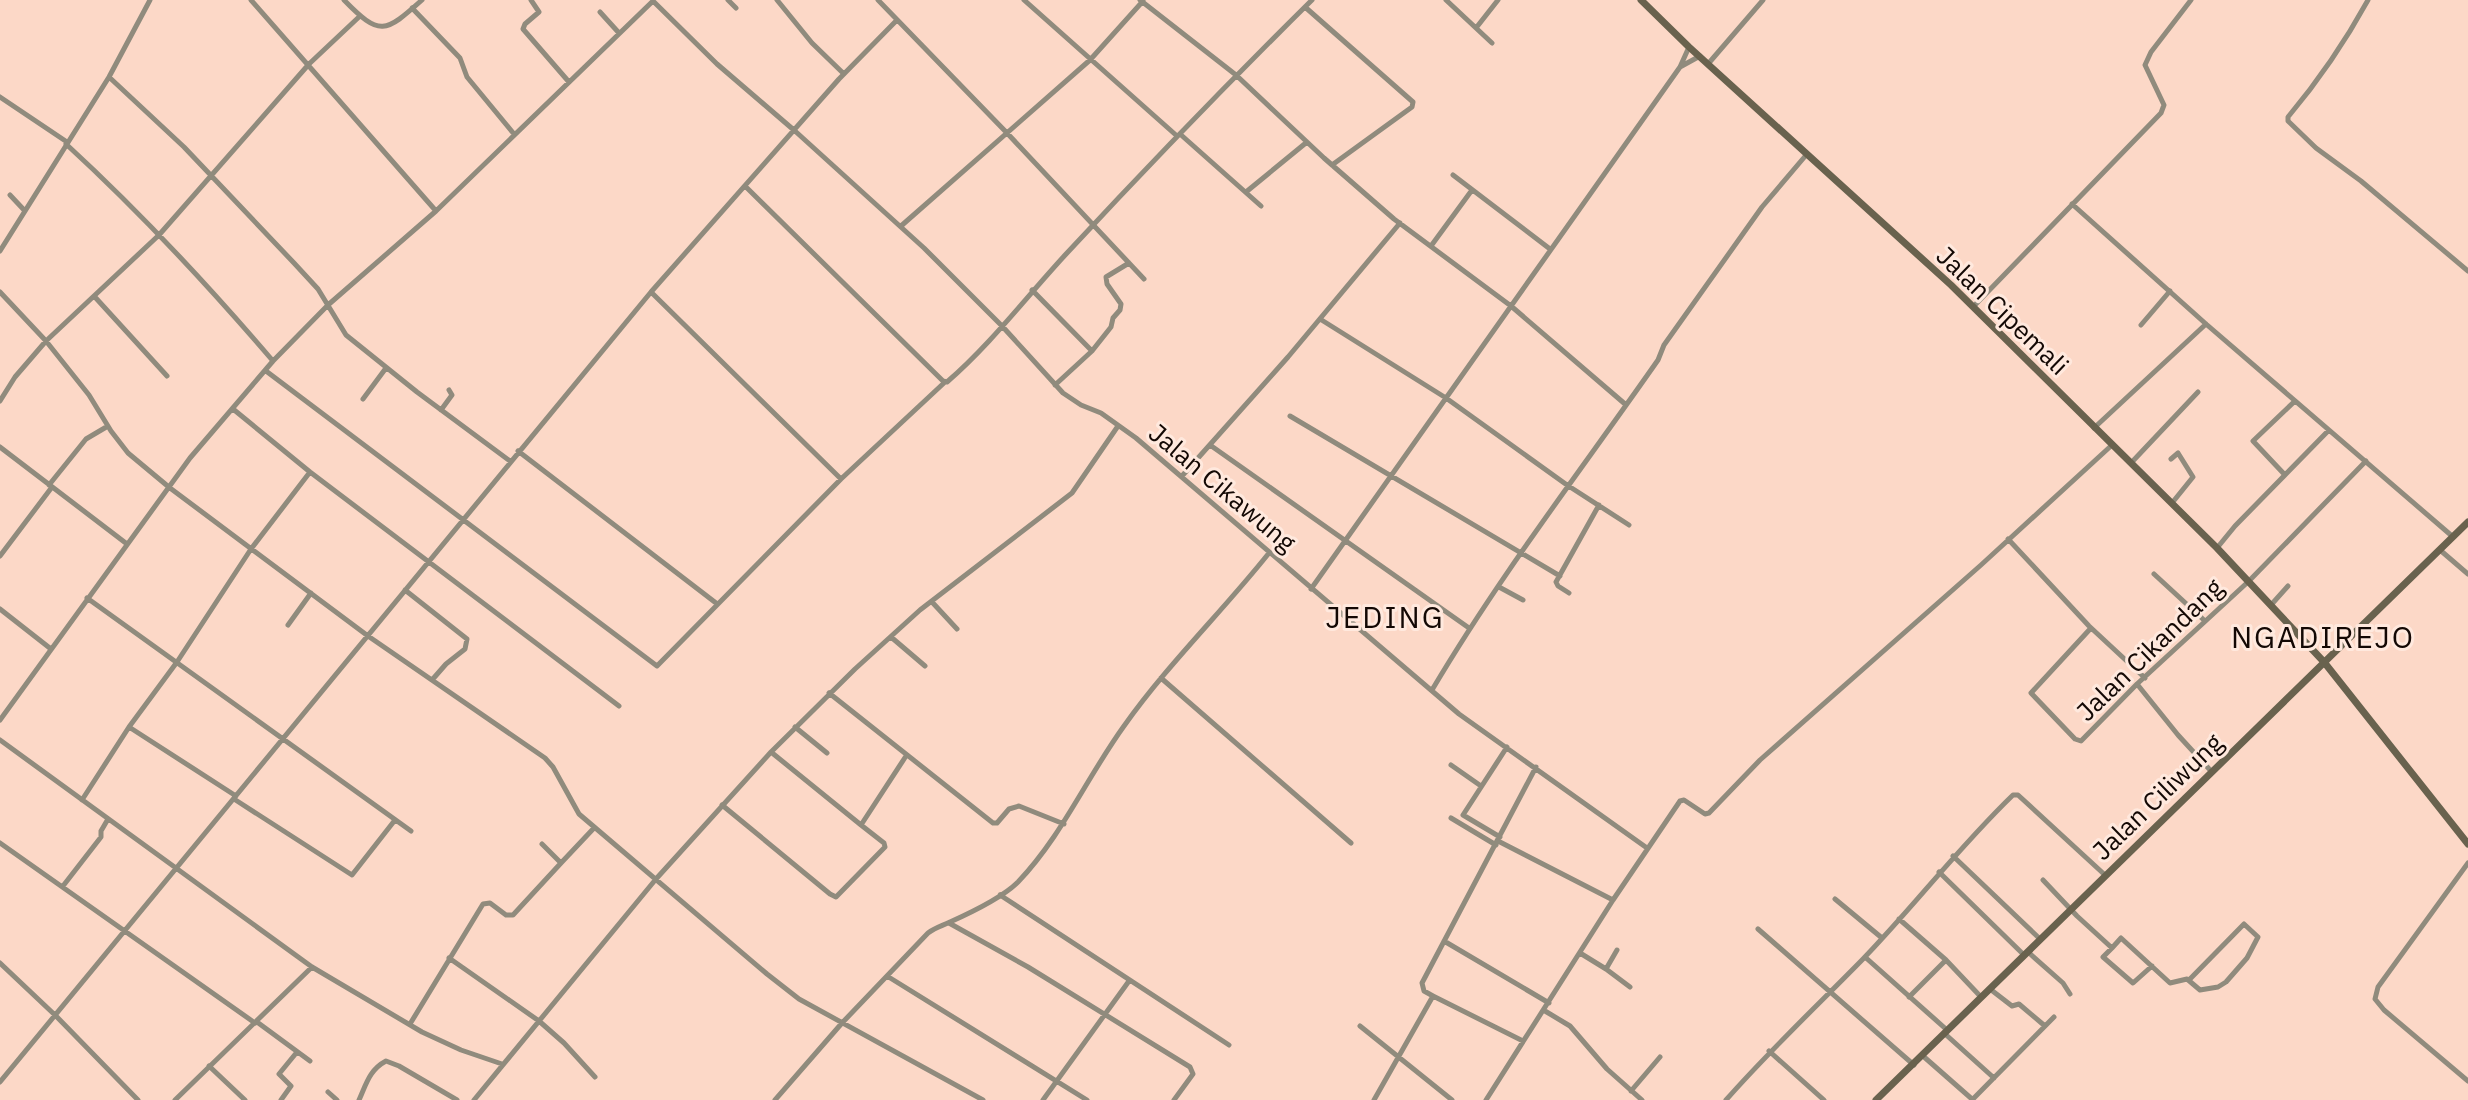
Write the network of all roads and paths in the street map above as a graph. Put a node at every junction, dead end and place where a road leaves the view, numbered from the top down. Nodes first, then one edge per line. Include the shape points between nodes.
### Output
1 (150, 0) edge
2 (251, 0) edge
3 (344, 0) edge
4 (422, 0) edge
5 (531, 0) edge
6 (653, 0) edge
7 (728, 0) edge
8 (777, 0) edge
9 (878, 0) edge
10 (1024, 0) edge
11 (1312, 0) edge
12 (1446, 0) edge
13 (1498, 0) edge
14 (1641, 0) edge
15 (1763, 0) edge
16 (2191, 0) edge
17 (2368, 0) edge
18 (1142, 1) edge
19 (1305, 7) junction
20 (412, 8) junction
21 (736, 8) dead end
22 (600, 12) dead end
23 (360, 16) junction
24 (896, 21) junction
25 (1476, 28) junction
26 (619, 33) junction
27 (1492, 43) dead end
28 (1689, 47) junction
29 (1700, 56) junction
30 (1090, 60) junction
31 (309, 64) junction
32 (1708, 64) junction
33 (1680, 67) junction
34 (844, 74) junction
35 (1236, 75) junction
36 (109, 77) junction
37 (569, 82) junction
38 (0, 97) edge
39 (795, 131) junction
40 (1007, 133) junction
41 (514, 134) junction
42 (1178, 135) junction
43 (1307, 142) junction
44 (67, 143) junction
45 (1807, 154) junction
46 (1332, 165) junction
47 (1453, 175) dead end
48 (212, 177) junction
49 (745, 186) junction
50 (1472, 190) junction
51 (1246, 192) junction
52 (10, 195) dead end
53 (2072, 204) junction
54 (1261, 206) dead end
55 (25, 211) junction
56 (436, 211) junction
57 (1400, 223) junction
58 (1093, 225) junction
59 (901, 226) junction
60 (159, 235) junction
61 (1431, 246) junction
62 (1550, 249) junction
63 (0, 251) edge
64 (1129, 263) junction
65 (2468, 271) edge
66 (1144, 279) dead end
67 (1032, 290) junction
68 (2170, 291) junction
69 (0, 292) edge
70 (651, 292) junction
71 (94, 296) junction
72 (328, 305) junction
73 (1511, 306) junction
74 (1973, 307) junction
75 (1320, 319) junction
76 (2206, 324) junction
77 (2141, 325) dead end
78 (1002, 326) junction
79 (46, 341) junction
80 (1092, 351) junction
81 (273, 361) junction
82 (386, 368) junction
83 (266, 371) junction
84 (167, 376) dead end
85 (945, 382) junction
86 (1055, 385) junction
87 (449, 390) dead end
88 (2198, 392) dead end
89 (1446, 398) junction
90 (363, 399) dead end
91 (0, 401) edge
92 (2295, 401) junction
93 (1625, 404) junction
94 (233, 409) junction
95 (441, 410) junction
96 (1290, 416) dead end
97 (1118, 426) junction
98 (2094, 428) junction
99 (109, 429) junction
100 (2329, 430) junction
101 (1210, 445) junction
102 (2112, 445) junction
103 (0, 447) edge
104 (518, 451) junction
105 (2171, 459) dead end
106 (510, 461) junction
107 (2366, 461) junction
108 (2131, 463) junction
109 (310, 472) junction
110 (2285, 475) junction
111 (1182, 476) junction
112 (1390, 476) junction
113 (841, 479) junction
114 (1567, 485) junction
115 (50, 486) junction
116 (170, 488) junction
117 (2172, 503) junction
118 (1599, 505) junction
119 (463, 518) junction
120 (2468, 522) edge
121 (1629, 525) dead end
122 (2452, 536) junction
123 (2008, 539) junction
124 (1344, 542) junction
125 (127, 544) junction
126 (2217, 548) junction
127 (251, 549) junction
128 (2440, 550) junction
129 (1269, 553) junction
130 (1520, 554) junction
131 (0, 556) edge
132 (428, 561) junction
133 (2154, 574) dead end
134 (2468, 574) edge
135 (1560, 576) junction
136 (2249, 581) junction
137 (2288, 586) dead end
138 (1499, 587) junction
139 (1311, 589) junction
140 (405, 590) junction
141 (311, 593) junction
142 (1569, 593) dead end
143 (87, 598) junction
144 (1523, 600) dead end
145 (932, 602) junction
146 (716, 603) junction
147 (2271, 605) junction
148 (0, 609) edge
149 (2205, 621) junction
150 (288, 625) dead end
151 (1469, 628) junction
152 (2091, 628) junction
153 (957, 629) dead end
154 (368, 636) junction
155 (891, 637) junction
156 (51, 649) junction
157 (177, 662) junction
158 (2324, 662) junction
159 (925, 666) dead end
160 (1161, 678) junction
161 (2145, 678) junction
162 (432, 680) junction
163 (2137, 684) junction
164 (1432, 690) junction
165 (829, 693) junction
166 (619, 706) dead end
167 (0, 720) edge
168 (129, 727) junction
169 (795, 727) junction
170 (281, 738) junction
171 (0, 740) edge
172 (1507, 747) junction
173 (771, 752) junction
174 (827, 753) dead end
175 (906, 756) junction
176 (1451, 765) dead end
177 (1536, 767) junction
178 (2211, 771) junction
179 (1481, 786) junction
180 (235, 797) junction
181 (82, 800) junction
182 (722, 805) junction
183 (1451, 818) dead end
184 (108, 819) junction
185 (395, 820) junction
186 (1064, 824) junction
187 (861, 825) junction
188 (594, 828) junction
189 (411, 831) dead end
190 (1498, 841) junction
191 (0, 843) edge
192 (1351, 843) dead end
193 (542, 844) dead end
194 (2468, 844) edge
195 (1647, 848) junction
196 (1953, 856) junction
197 (561, 863) junction
198 (2468, 863) edge
199 (177, 869) junction
200 (1939, 872) junction
201 (2105, 875) junction
202 (656, 879) junction
203 (2043, 880) dead end
204 (63, 886) junction
205 (1000, 895) junction
206 (1835, 899) dead end
207 (1613, 900) junction
208 (2071, 908) junction
209 (1899, 919) junction
210 (949, 923) junction
211 (1758, 929) dead end
212 (126, 931) junction
213 (1882, 938) junction
214 (2040, 939) junction
215 (1444, 941) junction
216 (2112, 948) junction
217 (1617, 950) dead end
218 (1580, 953) junction
219 (2026, 953) junction
220 (1865, 957) junction
221 (449, 958) junction
222 (1946, 960) junction
223 (0, 963) edge
224 (2152, 966) junction
225 (312, 967) junction
226 (1606, 969) junction
227 (887, 976) junction
228 (2189, 980) junction
229 (1129, 981) junction
230 (1630, 987) dead end
231 (1990, 988) junction
232 (1831, 991) junction
233 (2070, 994) dead end
234 (1433, 996) junction
235 (1909, 997) junction
236 (1981, 997) junction
237 (1549, 1003) junction
238 (1545, 1011) junction
239 (1105, 1014) junction
240 (56, 1016) junction
241 (2054, 1017) dead end
242 (539, 1021) junction
243 (254, 1022) junction
244 (842, 1023) junction
245 (410, 1024) junction
246 (1360, 1026) dead end
247 (2045, 1026) junction
248 (1945, 1032) junction
249 (1523, 1041) junction
250 (1229, 1045) dead end
251 (1769, 1051) junction
252 (297, 1052) junction
253 (1923, 1056) junction
254 (1401, 1057) junction
255 (1660, 1057) dead end
256 (310, 1061) dead end
257 (502, 1064) junction
258 (1914, 1065) junction
259 (209, 1066) junction
260 (595, 1077) dead end
261 (1994, 1078) junction
262 (1056, 1081) junction
263 (2468, 1081) edge
264 (0, 1082) edge
265 (1631, 1091) junction
266 (328, 1092) dead end
267 (777, 1099) edge
268 (138, 1100) edge
269 (175, 1100) edge
270 (245, 1100) edge
271 (281, 1100) edge
272 (337, 1100) edge
273 (359, 1100) edge
274 (457, 1100) edge
275 (474, 1100) edge
276 (983, 1100) edge
277 (1043, 1100) edge
278 (1087, 1100) edge
279 (1174, 1100) edge
280 (1374, 1100) edge
281 (1452, 1100) edge
282 (1486, 1100) edge
283 (1642, 1100) edge
284 (1726, 1100) edge
285 (1824, 1100) edge
286 (1876, 1100) edge
287 (1974, 1100) edge

1 - 36 street
2 - 31 street
3 - 23 street
4 - 20 street
5 - 37 street via 539,12 523,29
6 - 26 street
6 - 39 street, Jalan Cikawung
7 - 21 street
8 - 34 street
9 - 24 street
10 - 30 street
11 - 19 street
12 - 25 street
13 - 25 street
14 - 28 main road, Jalan Cipemali
15 - 32 street
16 - 53 street via 2146,59 2147,73 2164,105 2161,113
17 - 65 street via 2288,121
18 - 30 street
18 - 35 street
19 - 35 street
19 - 46 street via 1413,102
20 - 23 street via 388,26
20 - 41 street via 460,58 467,77
22 - 26 street
23 - 31 street
24 - 34 street
24 - 40 street
25 - 27 street
26 - 37 street
28 - 29 main road, Jalan Cipemali
28 - 33 street
29 - 32 main road, Jalan Cipemali
29 - 33 street
30 - 40 street
30 - 42 street
31 - 48 street
31 - 56 street
32 - 45 main road, Jalan Cipemali
33 - 62 street
34 - 39 street
35 - 42 street
35 - 43 street
36 - 44 street
36 - 48 street
37 - 41 street
38 - 44 street
39 - 49 street
39 - 59 street, Jalan Cikawung
40 - 58 street
40 - 59 street
41 - 56 street
42 - 51 street
42 - 58 street
43 - 46 street
43 - 51 street
44 - 55 street
44 - 60 street
45 - 74 main road, Jalan Cipemali
45 - 93 street via 1762,207
46 - 57 street
47 - 50 street
48 - 60 street
48 - 72 street
49 - 70 street
49 - 85 street
50 - 61 street
50 - 62 street
51 - 54 street
52 - 55 street
53 - 68 street
53 - 74 street
55 - 63 street
56 - 72 street
57 - 61 street
57 - 75 street
58 - 64 street
58 - 67 street
59 - 78 street, Jalan Cikawung
60 - 71 street
60 - 81 street
61 - 73 street
62 - 73 street
64 - 66 street
64 - 80 street via 1106,277 1121,307
67 - 78 street
67 - 80 street
68 - 76 street
68 - 77 street
69 - 79 street
70 - 104 street
70 - 113 street
71 - 79 street
71 - 84 street
72 - 81 street
72 - 82 street via 346,335
73 - 89 street
73 - 93 street
74 - 98 main road, Jalan Cipemali
75 - 89 street
75 - 101 street
76 - 92 street
76 - 98 street
78 - 85 street
78 - 86 street, Jalan Cikawung
79 - 91 street
79 - 99 street
80 - 86 street
81 - 83 street
82 - 90 street
82 - 95 street
83 - 94 street
83 - 119 street
85 - 113 street
86 - 97 street, Jalan Cikawung
87 - 95 street via 452,395
88 - 108 street
89 - 112 street
89 - 114 street
92 - 100 street
92 - 110 street via 2253,441
93 - 114 street
94 - 109 street
94 - 116 street
95 - 106 street
96 - 112 street
97 - 111 street, Jalan Cikawung
97 - 145 street via 1072,493
98 - 102 main road, Jalan Cipemali
99 - 115 street via 76,448
99 - 116 street via 128,453
100 - 107 street
100 - 110 street
101 - 111 street
101 - 124 street
102 - 108 main road, Jalan Cipemali
102 - 123 street
103 - 115 street
104 - 106 street
104 - 146 street
105 - 117 street via 2178,453 2193,477
106 - 119 street
107 - 122 street
107 - 136 street, Jalan Cikandang
108 - 117 main road, Jalan Cipemali
109 - 127 street
109 - 132 street
110 - 126 street
111 - 129 street, Jalan Cikawung
112 - 124 street
112 - 130 street
113 - 146 street
114 - 118 street
114 - 130 street
115 - 125 street
115 - 131 street
116 - 125 street
116 - 127 street
117 - 126 main road, Jalan Cipemali
118 - 121 street
118 - 135 street
119 - 132 street
119 - 146 street via 657,666
120 - 122 main road, Jalan Ciliwung
122 - 128 main road, Jalan Ciliwung
123 - 152 street
123 - 195 street via 1760,760 1709,813 1680,801
124 - 139 street
124 - 151 street
125 - 143 street
126 - 136 main road, Jalan Cipemali
127 - 141 street
127 - 157 street
128 - 134 street
128 - 158 main road, Jalan Ciliwung
129 - 139 street, Jalan Cikawung
129 - 160 street
130 - 135 street
130 - 138 street
132 - 140 street
132 - 166 street
133 - 149 street
135 - 142 street via 1556,584
136 - 147 main road, Jalan Cipemali
136 - 149 street, Jalan Cikandang
137 - 147 street
138 - 144 street
138 - 151 street
139 - 164 street, Jalan Cikawung
140 - 154 street
140 - 162 street via 467,639 465,649
141 - 150 street
141 - 154 street
143 - 156 street
143 - 157 street
145 - 153 street
145 - 155 street
147 - 158 main road, Jalan Cipemali
148 - 156 street
149 - 161 street, Jalan Cikandang
151 - 164 street
152 - 161 street
152 - 163 street, Jalan Cikandang via 2031,693 2075,739 2083,739
154 - 162 street
154 - 170 street
155 - 159 street
155 - 165 street
156 - 167 street
157 - 168 street
157 - 170 street
158 - 178 main road, Jalan Ciliwung
158 - 194 main road, Jalan Cipemali
160 - 186 street via 1096,767
160 - 192 street
161 - 163 street, Jalan Cikandang
162 - 188 street via 545,758 575,810
163 - 178 street
164 - 172 street, Jalan Cikawung
165 - 169 street
165 - 175 street
168 - 180 street
168 - 181 street
169 - 173 street
169 - 174 street
170 - 180 street
170 - 185 street
171 - 181 street
172 - 177 street, Jalan Cikawung
172 - 179 street
173 - 182 street
173 - 187 street
175 - 186 street via 993,823 1019,806
175 - 187 street
176 - 179 street
177 - 190 street
177 - 195 street, Jalan Cikawung
178 - 201 main road, Jalan Ciliwung
179 - 190 street via 1463,815
180 - 185 street via 352,875
180 - 199 street
181 - 184 street
182 - 187 street via 836,897 885,847
182 - 202 street
183 - 190 street
184 - 199 street
184 - 204 street
185 - 189 street
186 - 205 street
188 - 197 street
188 - 202 street
190 - 207 street
190 - 215 street
191 - 204 street
193 - 197 street
195 - 207 street
196 - 200 street
196 - 201 street via 2015,795
196 - 214 street
197 - 221 street via 513,915 485,902
198 - 263 street via 2378,987 2375,999
199 - 212 street
199 - 225 street
200 - 209 street
200 - 219 street
201 - 208 main road, Jalan Ciliwung
202 - 242 street
202 - 244 street via 799,999
203 - 208 street
204 - 212 street
205 - 210 street
205 - 229 street
206 - 213 street
207 - 218 street
208 - 214 main road, Jalan Ciliwung
208 - 216 street
209 - 213 street
209 - 222 street
210 - 227 street via 928,933
210 - 239 street
211 - 232 street
212 - 240 street
212 - 243 street
213 - 220 street
214 - 219 main road, Jalan Ciliwung
215 - 234 street via 1422,983
215 - 237 street
216 - 224 street via 2122,937
216 - 224 street via 2101,956 2133,983
217 - 226 street
218 - 226 street
218 - 237 street
219 - 231 main road, Jalan Ciliwung
219 - 233 street
220 - 232 street
220 - 235 street
221 - 242 street
221 - 245 street
222 - 235 street
222 - 236 street
223 - 240 street
224 - 228 street via 2170,983
225 - 243 street
225 - 245 street
226 - 230 street
227 - 244 street
227 - 262 street
228 - 228 street via 2244,924 2258,937 2222,985 2200,990
229 - 239 street
229 - 250 street
231 - 236 main road, Jalan Ciliwung
231 - 247 street
232 - 251 street
232 - 258 street
234 - 249 street
234 - 254 street
235 - 248 street
236 - 248 main road, Jalan Ciliwung
237 - 238 street
238 - 249 street
238 - 265 street via 1570,1026
239 - 262 street
239 - 279 street via 1192,1068
240 - 264 street
240 - 268 street
241 - 247 street
242 - 257 street
242 - 260 street
243 - 252 street
243 - 259 street
244 - 267 street
244 - 276 street
245 - 257 street
246 - 254 street
247 - 261 street
248 - 253 main road, Jalan Ciliwung
248 - 261 street
249 - 282 street
251 - 284 street
251 - 285 street
252 - 256 street
252 - 271 street via 279,1074 291,1086
253 - 258 main road, Jalan Ciliwung
253 - 287 street
254 - 280 street
254 - 281 street
255 - 265 street
257 - 275 street
258 - 286 main road, Jalan Ciliwung
259 - 269 street
259 - 270 street
261 - 287 street
262 - 277 street
262 - 278 street
265 - 283 street
266 - 272 street
273 - 274 street via 367,1081 386,1061

